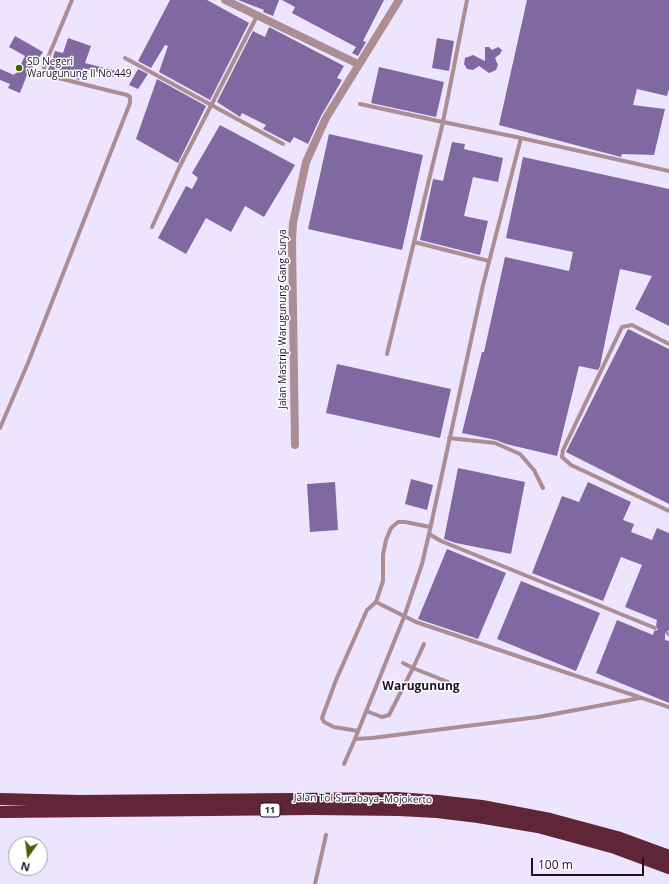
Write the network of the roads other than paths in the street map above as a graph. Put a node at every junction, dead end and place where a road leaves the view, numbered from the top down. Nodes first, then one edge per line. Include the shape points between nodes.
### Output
1 (72, 0) edge
2 (225, 0) edge
3 (399, 0) edge
4 (467, 0) edge
5 (257, 16) junction
6 (125, 58) dead end
7 (358, 64) junction
8 (360, 104) dead end
9 (210, 106) junction
10 (443, 122) junction
11 (521, 138) junction
12 (283, 144) dead end
13 (669, 171) edge
14 (152, 227) dead end
15 (414, 242) junction
16 (489, 261) junction
17 (669, 344) edge
18 (387, 354) dead end
19 (0, 428) edge
20 (449, 438) junction
21 (295, 445) dead end
22 (543, 488) dead end
23 (669, 511) edge
24 (430, 527) junction
25 (429, 534) junction
26 (376, 602) junction
27 (404, 617) junction
28 (655, 628) dead end
29 (424, 644) dead end
30 (403, 663) dead end
31 (413, 668) junction
32 (448, 682) dead end
33 (640, 698) junction
34 (669, 707) edge
35 (366, 711) junction
36 (358, 731) junction
37 (355, 738) junction
38 (344, 764) dead end
39 (0, 799) edge
40 (0, 812) edge
41 (326, 835) dead end
42 (669, 856) edge
43 (669, 868) edge
44 (315, 884) edge

1 - 19 lane via 44,67 46,73 130,97 28,363
2 - 5 street
3 - 7 street, Jalan Mastrip Warugunung Gang Surya
4 - 10 lane
5 - 7 street
5 - 9 lane
6 - 9 lane
7 - 21 street, Jalan Mastrip Warugunung Gang Surya via 326,118 306,162 293,223
8 - 10 lane
9 - 12 lane
9 - 14 lane
10 - 11 lane
10 - 15 lane
11 - 13 lane
11 - 16 lane
15 - 16 lane
15 - 18 lane
16 - 20 lane
17 - 23 lane via 632,325 622,326 563,450 562,457 571,465
20 - 22 lane via 495,444 520,454 534,470
20 - 24 lane
24 - 25 lane
24 - 26 lane via 398,522 391,528 383,555 383,581
25 - 27 lane
25 - 28 lane
26 - 27 lane
26 - 36 lane via 367,610 322,718 334,727
27 - 33 lane
27 - 35 lane
29 - 31 lane
30 - 31 lane
31 - 32 lane
31 - 35 lane via 389,715 382,717
33 - 34 lane
33 - 37 lane via 538,717
35 - 36 lane
36 - 37 lane
37 - 38 lane
39 - 42 highway, Jalan Tol Surabaya–Mojokerto / 11 via 80,801 397,798 438,801 482,806 550,819 617,837
40 - 43 highway, Jalan Tol Surabaya–Mojokerto / 11 via 321,809 437,812 538,827 615,848
41 - 44 lane

